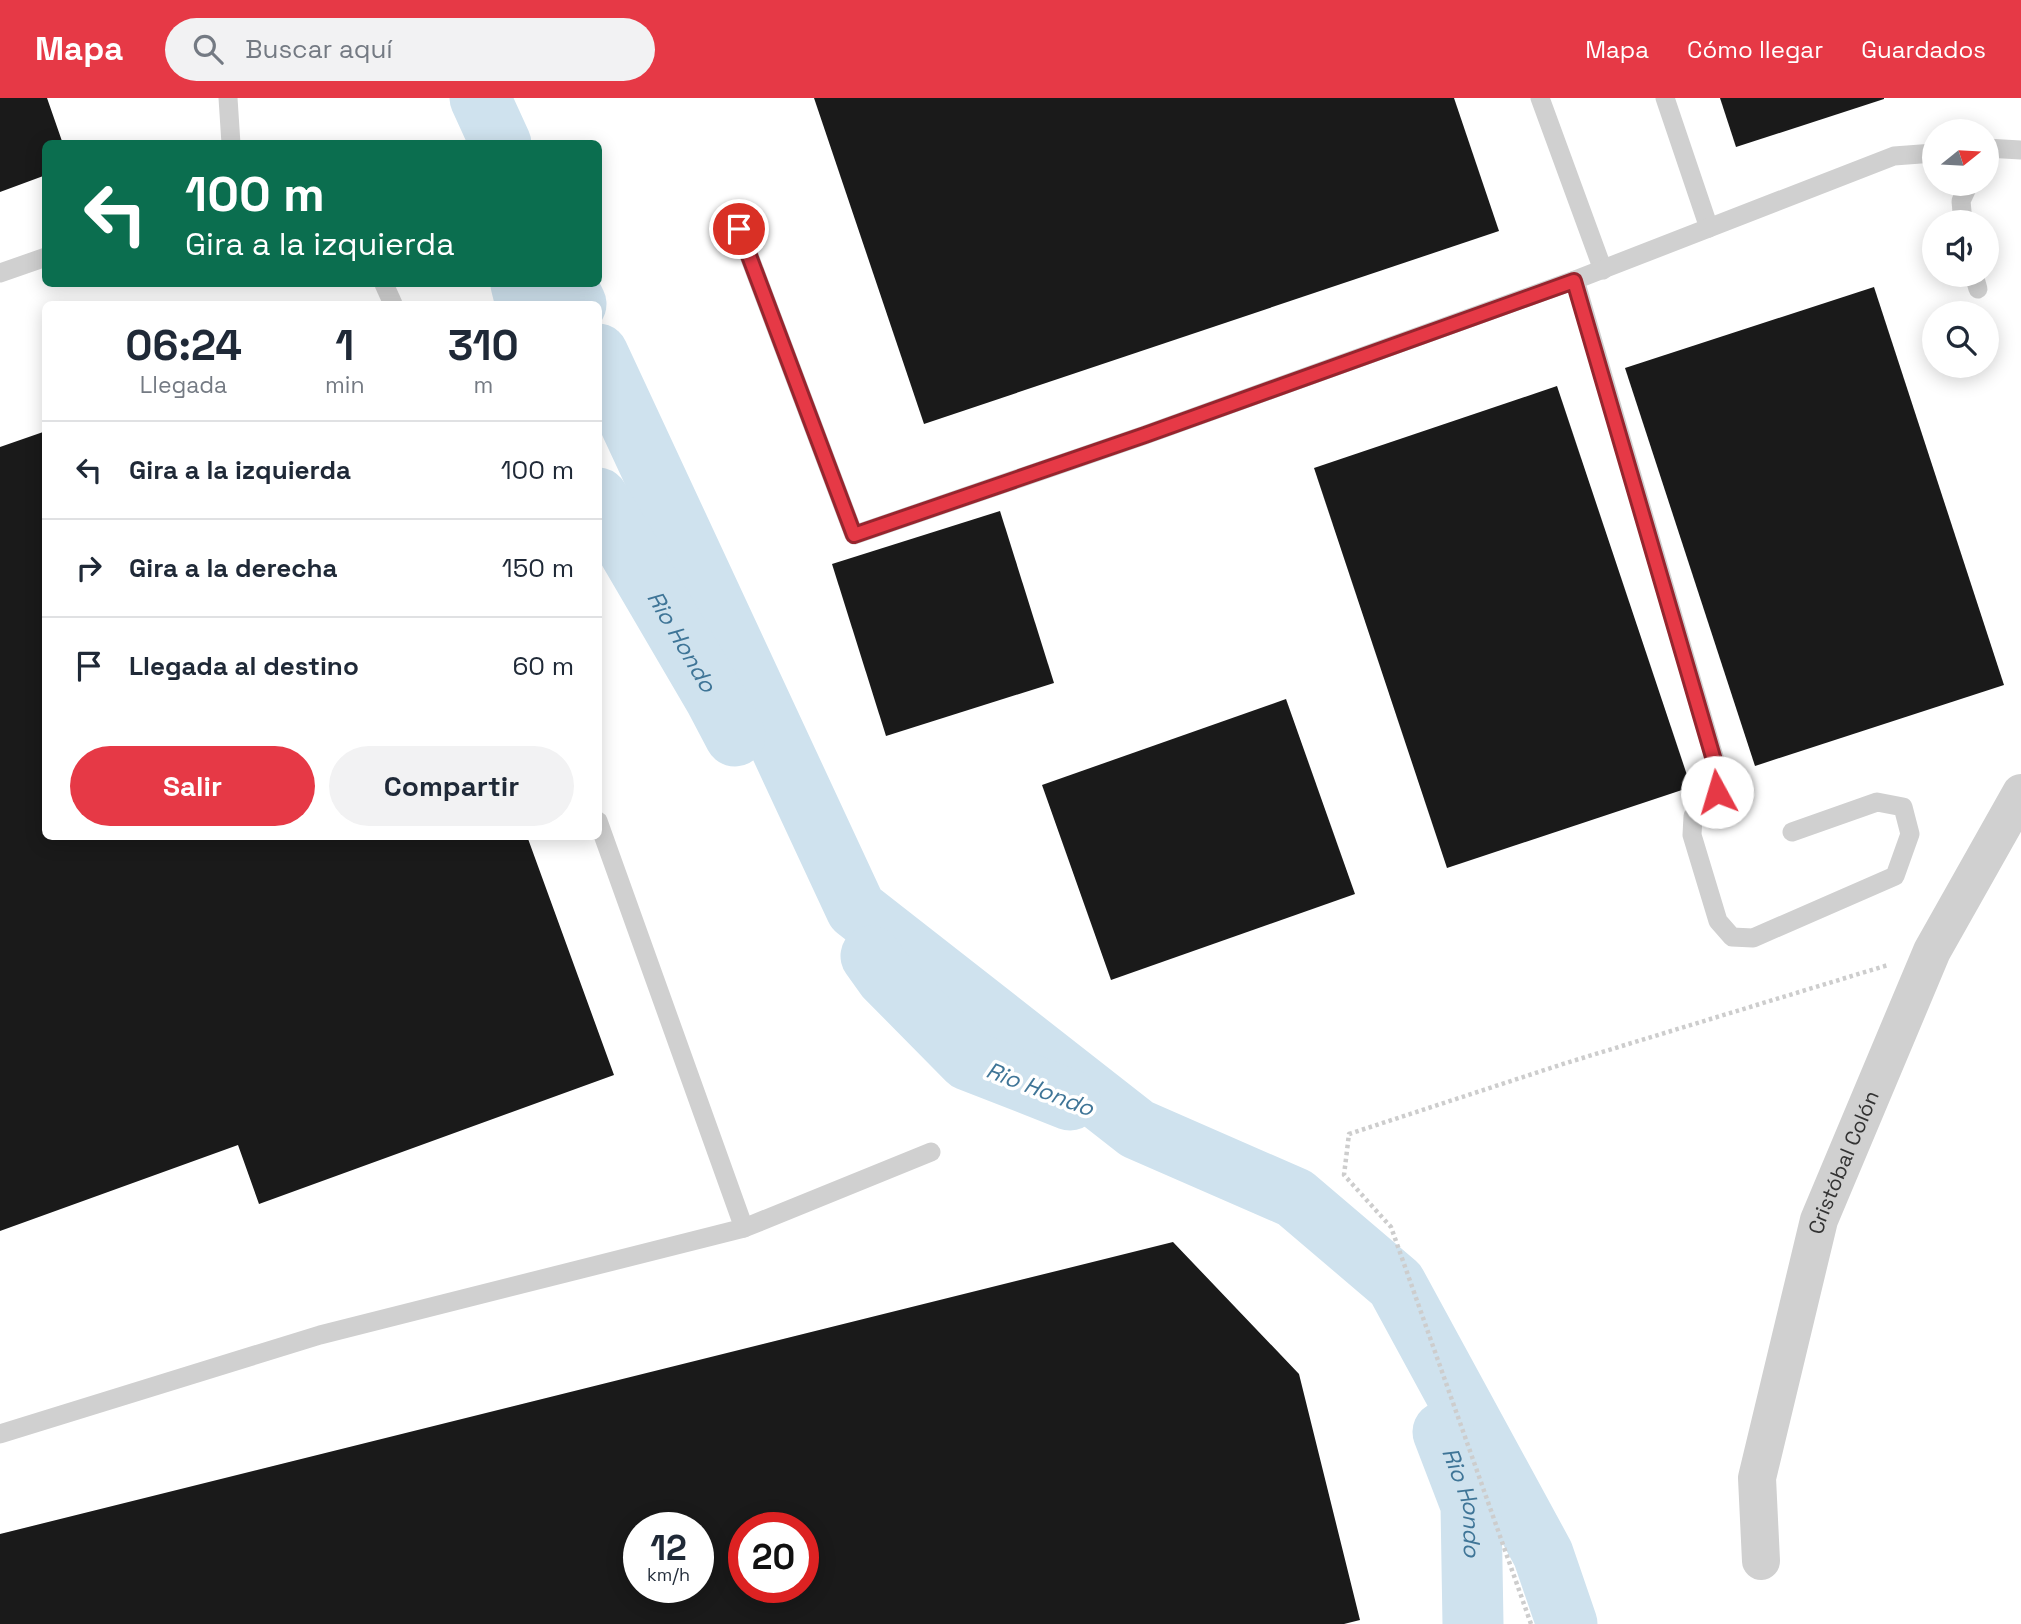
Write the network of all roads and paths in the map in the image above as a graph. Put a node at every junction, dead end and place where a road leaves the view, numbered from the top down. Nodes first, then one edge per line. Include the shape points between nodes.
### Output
1 (228, 98) edge
2 (1540, 98) edge
3 (1665, 98) edge
4 (231, 140) edge
5 (1999, 149) edge
6 (2021, 150) edge
7 (1922, 153) edge
8 (1709, 228) junction
9 (739, 229) dead end
10 (42, 258) edge
11 (1603, 270) junction
12 (0, 273) edge
13 (1574, 281) junction
14 (2021, 793) edge
15 (602, 832) edge
16 (1792, 832) dead end
17 (1932, 951) junction
18 (931, 1152) dead end
19 (744, 1228) junction
20 (0, 1434) edge
21 (1761, 1561) dead end
22 (1531, 1624) edge

1 - 4 lane
2 - 11 lane
3 - 8 lane
5 - 6 lane
7 - 8 lane via 1894,156
8 - 11 lane
9 - 13 lane via 854,535
10 - 12 lane
11 - 13 lane
13 - 16 lane via 1718,774 1717,792 1693,816 1692,835 1718,921 1732,937 1753,938 1895,877 1910,834 1903,807 1877,802
14 - 17 street, Cristóbal Colón
15 - 19 lane
17 - 21 street, Cristóbal Colón via 1819,1220 1757,1478
17 - 22 path via 1349,1134 1344,1175 1391,1227
18 - 19 lane
19 - 20 lane via 320,1335

